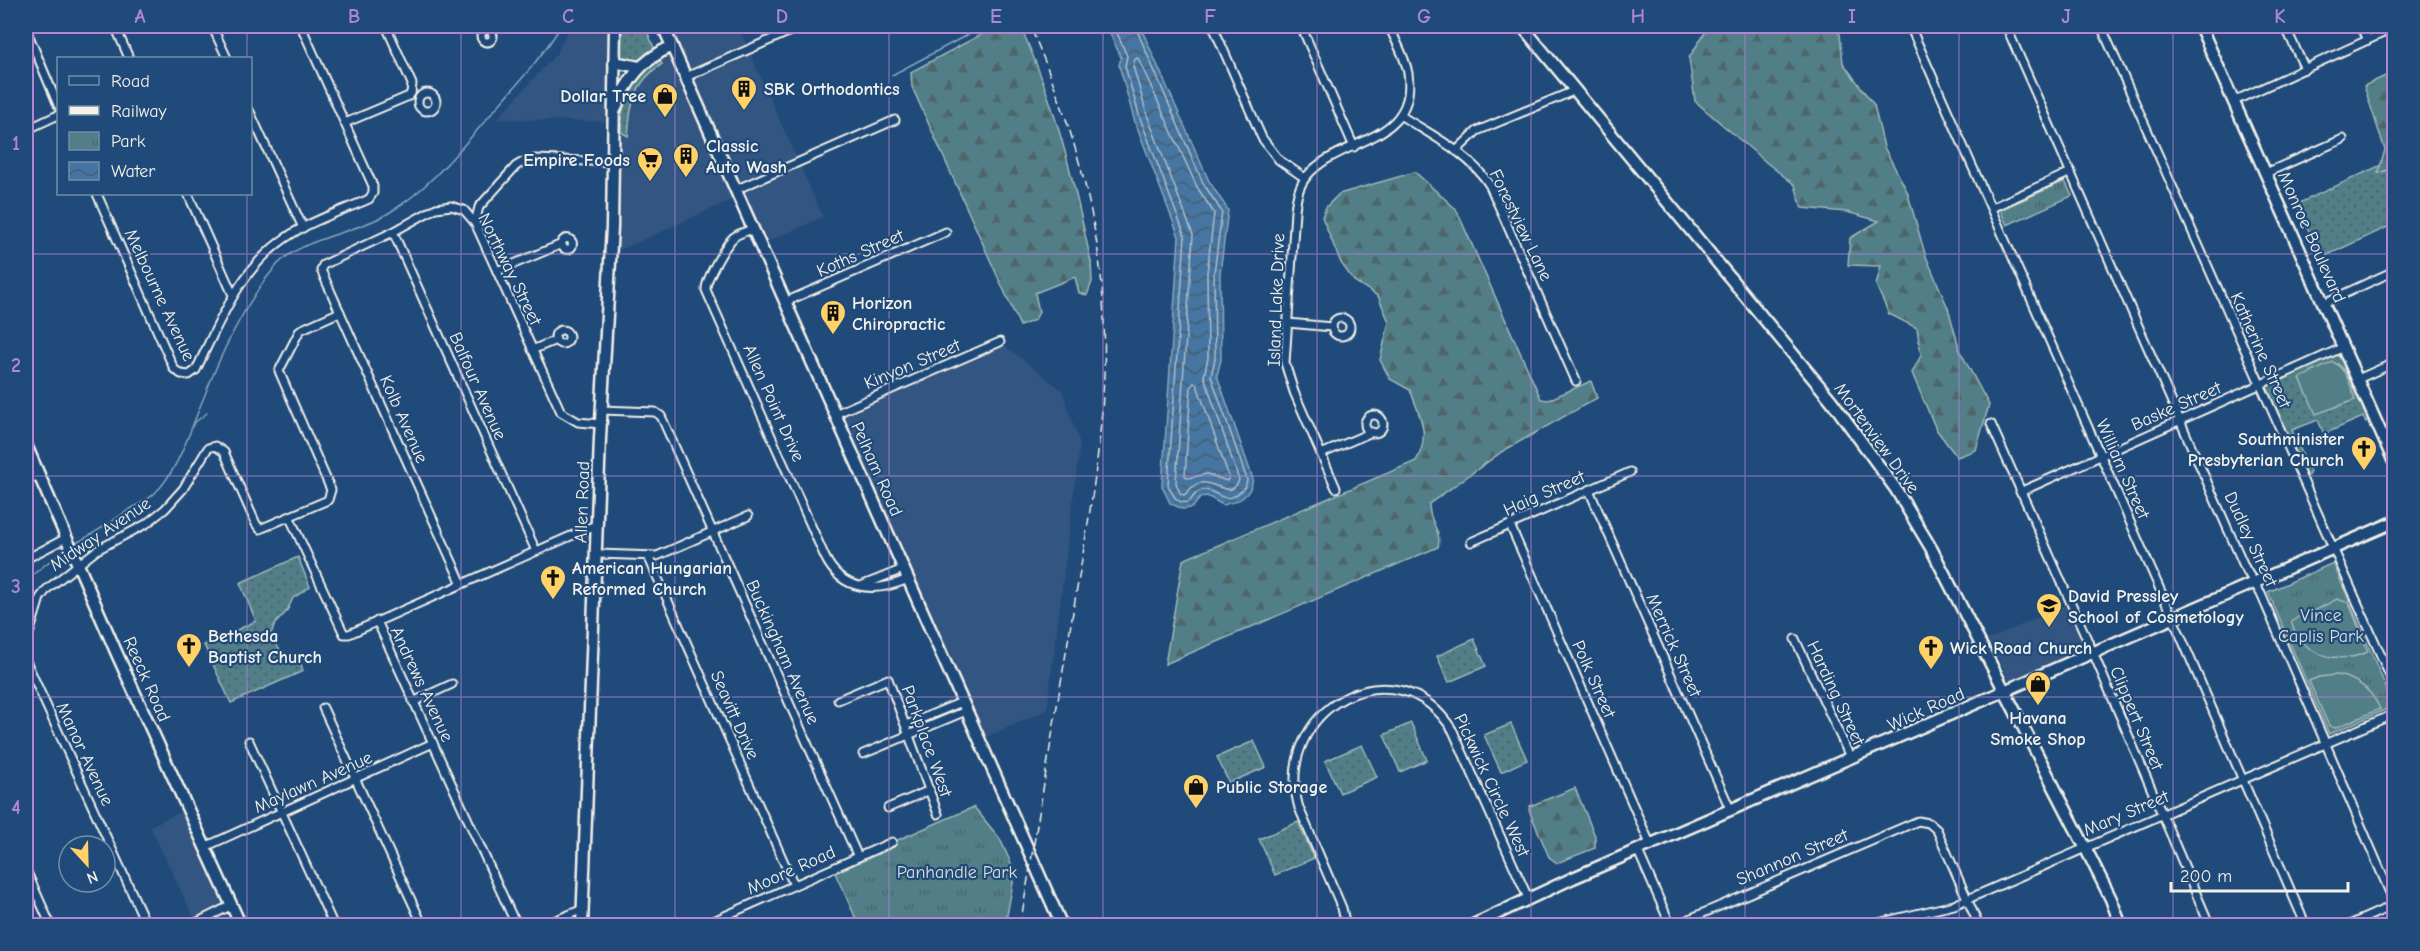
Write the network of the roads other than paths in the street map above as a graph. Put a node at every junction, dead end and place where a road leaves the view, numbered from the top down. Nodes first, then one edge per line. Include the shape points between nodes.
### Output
1 (115, 26) edge
2 (212, 26) edge
3 (301, 26) edge
4 (386, 26) edge
5 (615, 26) edge
6 (663, 26) edge
7 (802, 26) edge
8 (1213, 26) edge
9 (1301, 26) edge
10 (1389, 26) edge
11 (1522, 26) edge
12 (1910, 26) edge
13 (2006, 26) edge
14 (2101, 26) edge
15 (2200, 26) edge
16 (2285, 26) edge
17 (2361, 26) edge
18 (26, 28) edge
19 (2394, 28) edge
20 (2368, 40) junction
21 (672, 46) junction
22 (129, 57) edge
23 (227, 57) edge
24 (614, 62) junction
25 (639, 66) junction
26 (2305, 69) junction
27 (686, 76) junction
28 (1576, 90) junction
29 (411, 93) junction
30 (420, 98) dead end
31 (2234, 101) junction
32 (57, 103) edge
33 (57, 115) edge
34 (1400, 115) junction
35 (252, 116) edge
36 (613, 116) junction
37 (895, 120) dead end
38 (345, 123) junction
39 (26, 130) edge
40 (2343, 139) dead end
41 (1354, 147) junction
42 (1456, 151) junction
43 (613, 162) junction
44 (2070, 172) junction
45 (2266, 173) junction
46 (1305, 178) junction
47 (735, 190) junction
48 (97, 195) edge
49 (188, 195) edge
50 (1991, 208) junction
51 (475, 223) junction
52 (303, 228) junction
53 (753, 229) junction
54 (393, 232) junction
55 (946, 232) dead end
56 (562, 244) dead end
57 (322, 266) joint
58 (496, 271) junction
59 (2394, 271) edge
60 (233, 295) junction
61 (785, 302) junction
62 (2324, 303) junction
63 (340, 312) junction
64 (1288, 323) junction
65 (1332, 327) dead end
66 (556, 340) dead end
67 (1000, 342) dead end
68 (2344, 347) junction
69 (532, 350) junction
70 (2394, 363) edge
71 (2358, 379) junction
72 (1576, 381) dead end
73 (2260, 385) junction
74 (602, 410) junction
75 (835, 414) junction
76 (2180, 420) junction
77 (601, 423) junction
78 (1991, 424) dead end
79 (1372, 432) dead end
80 (26, 446) edge
81 (1321, 454) junction
82 (2101, 456) junction
83 (2394, 462) edge
84 (1630, 472) dead end
85 (38, 475) junction
86 (26, 481) edge
87 (1336, 488) dead end
88 (1589, 490) junction
89 (2020, 492) junction
90 (748, 516) dead end
91 (290, 518) junction
92 (2394, 522) edge
93 (598, 524) junction
94 (1510, 525) junction
95 (713, 531) junction
96 (67, 540) junction
97 (1471, 542) dead end
98 (2333, 550) junction
99 (536, 551) junction
100 (597, 554) junction
101 (648, 556) junction
102 (26, 559) edge
103 (76, 560) junction
104 (903, 568) junction
105 (908, 579) junction
106 (462, 584) junction
107 (863, 585) junction
108 (2253, 585) junction
109 (2173, 620) junction
110 (377, 621) junction
111 (1795, 639) dead end
112 (26, 644) edge
113 (2093, 653) junction
114 (26, 661) edge
115 (452, 684) dead end
116 (2394, 685) edge
117 (2005, 692) junction
118 (838, 700) dead end
119 (413, 702) junction
120 (964, 707) junction
121 (323, 708) dead end
122 (2394, 714) edge
123 (906, 725) junction
124 (910, 734) junction
125 (249, 741) dead end
126 (433, 743) junction
127 (2326, 744) junction
128 (863, 754) dead end
129 (1851, 759) junction
130 (356, 779) junction
131 (2243, 780) junction
132 (930, 790) junction
133 (888, 808) dead end
134 (282, 812) junction
135 (1731, 812) junction
136 (939, 814) dead end
137 (2162, 814) junction
138 (892, 842) dead end
139 (1651, 846) junction
140 (206, 847) junction
141 (2085, 847) junction
142 (1638, 851) junction
143 (858, 857) junction
144 (26, 870) edge
145 (794, 885) junction
146 (1967, 899) junction
147 (1528, 900) junction
148 (2394, 903) edge
149 (232, 905) junction
150 (583, 909) junction
151 (1488, 922) edge
152 (51, 926) edge
153 (147, 926) edge
154 (190, 926) edge
155 (242, 926) edge
156 (334, 926) edge
157 (423, 926) edge
158 (521, 926) edge
159 (541, 926) edge
160 (582, 926) edge
161 (702, 926) edge
162 (1062, 926) edge
163 (1346, 926) edge
164 (1471, 926) edge
165 (1672, 926) edge
166 (1865, 926) edge
167 (1978, 926) edge
168 (2121, 926) edge
169 (2210, 926) edge
170 (2306, 926) edge
171 (2347, 926) edge

1 - 22 street
2 - 23 street
3 - 38 street
4 - 29 street via 412,84
5 - 24 street, Allen Road
6 - 21 street, Pelham Road
7 - 27 street
8 - 46 street via 1262,138 1279,160
9 - 41 street
10 - 34 street via 1408,72 1408,90
11 - 28 street, Mortenview Drive
12 - 50 street, William Street
13 - 44 street, Dudley Street
14 - 73 street, Katherine Street
15 - 31 street, Monroe Boulevard
16 - 26 street
17 - 20 street
18 - 32 street
19 - 20 street
20 - 26 street
21 - 25 street, Allen Road
21 - 27 street, Pelham Road
24 - 25 street
24 - 36 street, Allen Road
25 - 36 street, Allen Road via 622,91
26 - 31 street
27 - 47 street, Pelham Road
28 - 42 street via 1477,132
28 - 117 street, Mortenview Drive via 1873,456 1931,548
29 - 30 street
29 - 38 street
31 - 45 street, Monroe Boulevard
33 - 39 street
34 - 41 street via 1386,131
34 - 42 street, Forestview Lane
35 - 52 street
36 - 43 street, Allen Road
37 - 47 street
38 - 52 street via 373,194
40 - 45 street
41 - 46 street via 1324,161
42 - 72 street, Forestview Lane via 1473,164 1490,186
43 - 51 street via 523,162 479,207
43 - 74 street, Allen Road
44 - 50 street
44 - 76 street, Dudley Street
45 - 62 street, Monroe Boulevard
46 - 64 street, Island Lake Drive via 1296,200
47 - 53 street, Pelham Road
48 - 60 street, Melbourne Avenue via 174,369 183,375 196,370
49 - 60 street
50 - 82 street, William Street
51 - 54 street, Northway Street via 464,210 442,206
51 - 58 street, Northway Street
52 - 60 street via 264,256
53 - 61 street, Pelham Road
53 - 107 street, Allen Point Drive via 733,238 706,290 827,561 845,582
54 - 57 street, Northway Street
54 - 99 street, Balfour Avenue
55 - 61 street, Koths Street
56 - 58 street
57 - 63 street, Kolb Avenue
58 - 69 street, Northway Street
59 - 62 street
61 - 75 street, Pelham Road
62 - 68 street, Monroe Boulevard
63 - 91 street via 300,330 279,368 332,494 328,500
63 - 106 street, Kolb Avenue
64 - 65 street
64 - 81 street, Island Lake Drive via 1285,363
66 - 69 street
67 - 75 street, Kinyon Street
68 - 71 street, Monroe Boulevard
68 - 73 street, Baske Street
69 - 77 street, Northway Street via 561,412 578,422
70 - 71 street
71 - 83 street, Monroe Boulevard
73 - 76 street, Baske Street
73 - 98 street, Katherine Street
74 - 77 street, Allen Road
74 - 95 street, Buckingham Avenue via 660,414
75 - 104 street, Pelham Road
76 - 82 street, Baske Street
76 - 108 street, Dudley Street
77 - 93 street, Allen Road
78 - 89 street, Clippert Street
79 - 81 street
80 - 85 street, Reeck Road
81 - 87 street, Island Lake Drive
82 - 89 street, Baske Street
82 - 109 street, William Street
84 - 88 street, Haig Street
85 - 86 street
85 - 96 street, Reeck Road
88 - 94 street, Haig Street
88 - 135 street, Merrick Street
89 - 113 street, Clippert Street
90 - 95 street
91 - 103 street, Midway Avenue via 262,529 258,527 224,452 212,446 165,509 146,524
91 - 110 street, Andrews Avenue via 340,630 350,634
92 - 98 street, Wick Road
93 - 99 street
93 - 100 street, Allen Road
94 - 97 street, Haig Street
94 - 139 street, Polk Street
95 - 101 street via 657,556
95 - 143 street, Buckingham Avenue
96 - 102 street
96 - 103 street, Reeck Road
98 - 108 street, Wick Road
98 - 116 street, Katherine Street
99 - 106 street
100 - 101 street
100 - 150 street, Allen Road
101 - 145 street, Seavitt Drive
103 - 112 street, Midway Avenue via 42,594
103 - 140 street, Reeck Road
104 - 105 street, Pelham Road
104 - 107 street
105 - 107 street, Allen Point Drive via 886,588
105 - 120 street, Pelham Road
106 - 110 street
108 - 109 street, Wick Road
108 - 127 street, Dudley Street via 2261,594
109 - 113 street, Wick Road
109 - 131 street, William Street
110 - 119 street, Andrews Avenue
111 - 129 street, Harding Street
113 - 117 street, Wick Road
113 - 137 street, Clippert Street
114 - 153 street, Manor Avenue
115 - 119 street
117 - 129 street, Wick Road
117 - 141 street, Mortenview Drive
118 - 123 street, Parkplace West via 888,679
119 - 126 street, Andrews Avenue
120 - 123 street
120 - 124 street
120 - 162 street, Pelham Road
121 - 130 street
122 - 127 street, Mary Street
123 - 124 street, Parkplace West
124 - 128 street
124 - 132 street, Parkplace West
125 - 134 street
126 - 130 street, Maylawn Avenue
126 - 158 street, Andrews Avenue via 512,916
127 - 131 street, Mary Street
127 - 148 street, Dudley Street
129 - 135 street, Wick Road
130 - 134 street, Maylawn Avenue
130 - 157 street
131 - 137 street, Mary Street
131 - 170 street, William Street
132 - 133 street
132 - 136 street, Parkplace West
134 - 140 street, Maylawn Avenue
134 - 156 street
135 - 139 street, Wick Road
137 - 141 street, Mary Street
137 - 169 street, Clippert Street
138 - 143 street, Moore Road
139 - 142 street, Wick Road
140 - 149 street, Reeck Road
141 - 146 street, Mary Street
141 - 168 street, Mortenview Drive
142 - 147 street, Wick Road
142 - 165 street
143 - 145 street, Moore Road
144 - 152 street
145 - 161 street, Moore Road
146 - 165 street, Shannon Street via 1933,825 1911,822
146 - 166 street, Mary Street via 1940,910
146 - 167 street
147 - 151 street, Wick Road
147 - 163 street, Pickwick Circle West via 1442,714 1416,695 1398,689 1372,689 1345,698 1323,712 1306,733 1295,764 1299,808
148 - 171 street
149 - 154 street
149 - 155 street, Reeck Road
150 - 159 street
150 - 160 street, Allen Road
151 - 164 street, Wick Road

